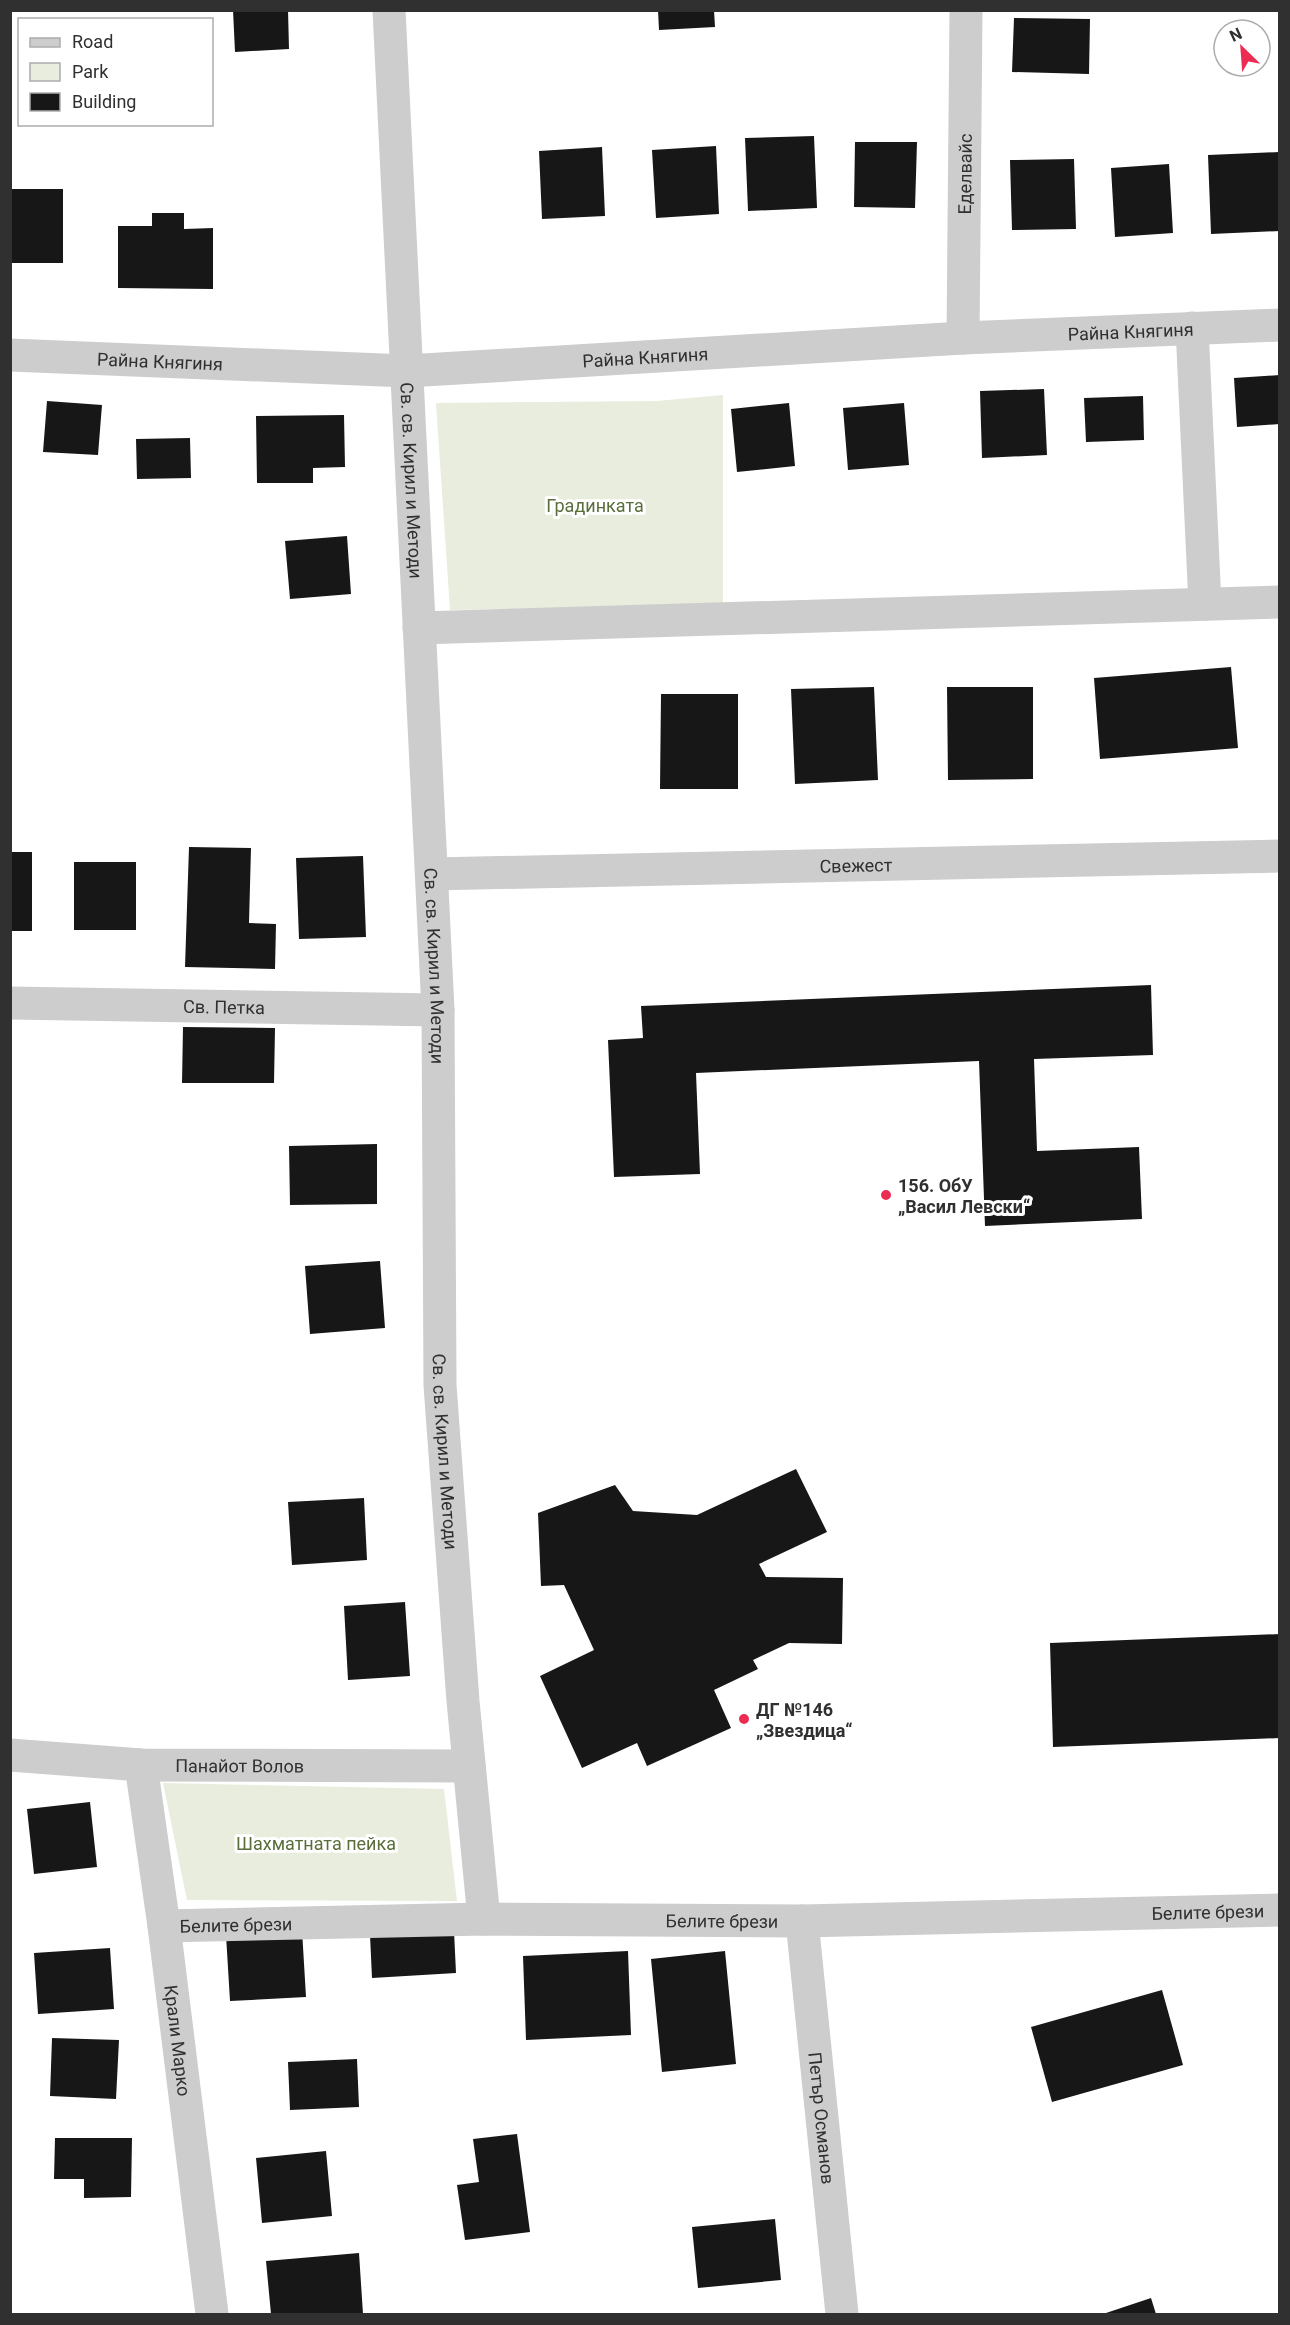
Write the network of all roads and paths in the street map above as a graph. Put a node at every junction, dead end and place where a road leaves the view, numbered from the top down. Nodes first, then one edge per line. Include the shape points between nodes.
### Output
1 (389, 10) edge
2 (966, 10) edge
3 (1280, 325) edge
4 (1192, 328) junction
5 (963, 338) junction
6 (10, 355) edge
7 (407, 371) junction
8 (1280, 602) edge
9 (1205, 604) junction
10 (419, 628) junction
11 (1280, 856) edge
12 (433, 874) junction
13 (10, 1003) edge
14 (438, 1010) junction
15 (10, 1755) edge
16 (141, 1765) junction
17 (469, 1766) junction
18 (1280, 1910) edge
19 (484, 1919) junction
20 (802, 1921) junction
21 (164, 1926) junction
22 (212, 2314) edge
23 (842, 2314) edge

1 - 7 street, Св. св. Кирил и Методи
2 - 5 street, Еделвайс
3 - 4 street, Райна Княгиня
4 - 5 street, Райна Княгиня
4 - 9 street
5 - 7 street, Райна Княгиня
6 - 7 street, Райна Княгиня
7 - 10 street, Св. св. Кирил и Методи
8 - 9 street
9 - 10 street
10 - 12 street, Св. св. Кирил и Методи
11 - 12 street, Свежест
12 - 14 street, Св. св. Кирил и Методи
13 - 14 street, Св. Петка
14 - 17 street, Св. св. Кирил и Методи via 440,1385
15 - 16 street, Панайот Волов
16 - 17 street, Панайот Волов
16 - 21 street, Крали Марко
17 - 19 street, Св. св. Кирил и Методи
18 - 20 street, Белите брези
19 - 20 street, Белите брези
19 - 21 street, Белите брези
20 - 23 street, Петър Османов
21 - 22 street, Крали Марко

